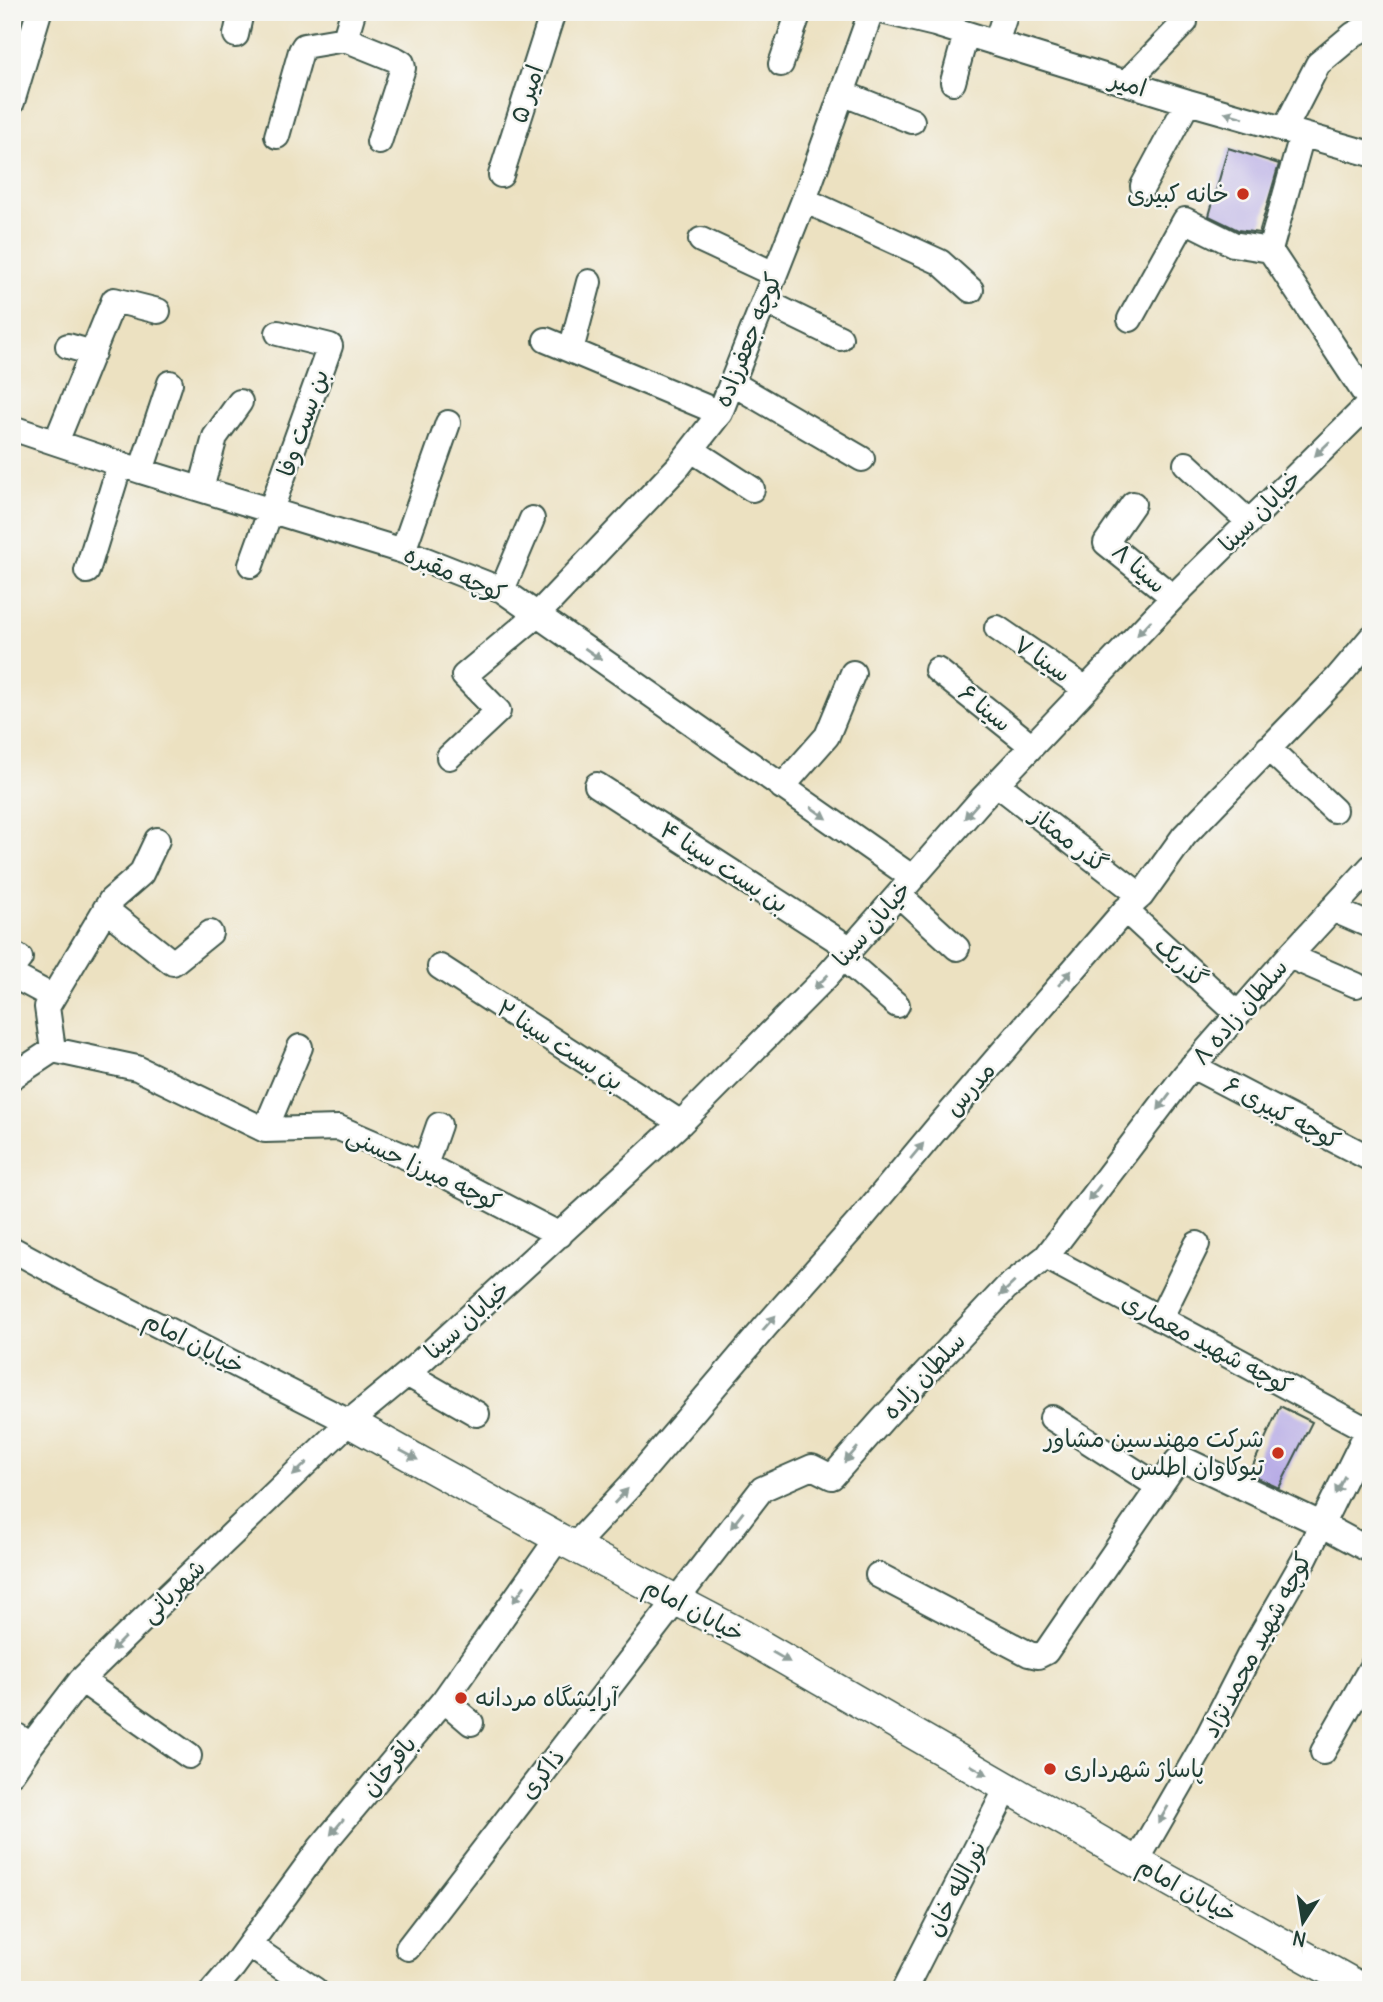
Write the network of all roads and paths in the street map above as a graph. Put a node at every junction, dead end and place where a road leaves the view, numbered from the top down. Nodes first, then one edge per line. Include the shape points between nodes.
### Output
1 (39, 12) edge
2 (353, 12) edge
3 (553, 12) edge
4 (799, 12) edge
5 (871, 12) edge
6 (886, 12) edge
7 (1006, 12) edge
8 (937, 18) edge
9 (1185, 22) dead end
10 (1371, 25) edge
11 (966, 34) junction
12 (345, 39) junction
13 (996, 43) junction
14 (781, 64) dead end
15 (953, 82) dead end
16 (1126, 83) junction
17 (842, 93) junction
18 (12, 102) edge
19 (1188, 102) junction
20 (912, 121) dead end
21 (1293, 132) junction
22 (277, 136) dead end
23 (379, 142) dead end
24 (1371, 154) edge
25 (501, 175) dead end
26 (1143, 186) dead end
27 (804, 200) junction
28 (701, 240) dead end
29 (1270, 250) junction
30 (775, 274) junction
31 (589, 282) dead end
32 (971, 290) dead end
33 (764, 301) junction
34 (158, 311) dead end
35 (1130, 320) dead end
36 (278, 333) dead end
37 (840, 338) dead end
38 (546, 340) dead end
39 (68, 346) dead end
40 (571, 350) junction
41 (93, 353) junction
42 (170, 383) dead end
43 (732, 383) junction
44 (240, 402) dead end
45 (1371, 402) edge
46 (720, 413) junction
47 (448, 423) dead end
48 (12, 428) edge
49 (56, 442) junction
50 (692, 450) junction
51 (862, 459) dead end
52 (1186, 464) dead end
53 (130, 467) junction
54 (201, 489) junction
55 (752, 489) dead end
56 (1133, 504) dead end
57 (272, 510) junction
58 (532, 519) dead end
59 (1248, 521) junction
60 (403, 551) junction
61 (251, 565) dead end
62 (87, 571) dead end
63 (502, 590) junction
64 (1173, 597) junction
65 (537, 615) junction
66 (998, 628) dead end
67 (1371, 638) edge
68 (937, 670) dead end
69 (853, 673) dead end
70 (1086, 689) junction
71 (1032, 746) junction
72 (1268, 748) junction
73 (449, 757) dead end
74 (997, 784) junction
75 (597, 785) dead end
76 (782, 787) junction
77 (1334, 810) dead end
78 (157, 840) dead end
79 (1371, 867) edge
80 (906, 886) junction
81 (1133, 903) junction
82 (105, 909) junction
83 (1332, 909) junction
84 (1371, 926) edge
85 (209, 933) dead end
86 (957, 948) dead end
87 (12, 953) edge
88 (847, 953) junction
89 (1289, 956) junction
90 (440, 967) dead end
91 (12, 968) edge
92 (12, 975) edge
93 (1356, 985) dead end
94 (53, 997) junction
95 (897, 1005) dead end
96 (1238, 1014) junction
97 (300, 1047) dead end
98 (53, 1050) junction
99 (1192, 1066) junction
100 (12, 1077) edge
101 (681, 1123) junction
102 (439, 1125) dead end
103 (265, 1130) junction
104 (1371, 1159) edge
105 (425, 1165) junction
106 (1071, 1223) joint
107 (559, 1235) junction
108 (1197, 1244) dead end
109 (12, 1249) edge
110 (1046, 1257) junction
111 (1160, 1319) junction
112 (407, 1374) junction
113 (477, 1414) dead end
114 (1052, 1418) dead end
115 (349, 1422) junction
116 (1370, 1429) edge
117 (1158, 1486) junction
118 (762, 1489) joint
119 (1321, 1524) junction
120 (566, 1542) junction
121 (1371, 1551) edge
122 (878, 1574) dead end
123 (677, 1600) junction
124 (1371, 1668) edge
125 (81, 1680) junction
126 (444, 1700) junction
127 (471, 1723) dead end
128 (22, 1739) edge
129 (1323, 1752) dead end
130 (189, 1756) dead end
131 (12, 1773) edge
132 (1008, 1786) junction
133 (1136, 1862) junction
134 (249, 1945) junction
135 (408, 1948) dead end
136 (213, 1990) edge
137 (315, 1990) edge
138 (904, 1990) edge
139 (1365, 1990) edge

1 - 18 street
2 - 12 street
3 - 25 street, امیر ۵
4 - 14 street
5 - 17 street, کوچه جعفرزاده
6 - 8 street, امیر
7 - 13 street
8 - 11 street, امیر
9 - 16 street
10 - 21 street via 1318,64
11 - 13 street, امیر
11 - 15 street
12 - 22 street via 304,46
12 - 23 street via 402,64
13 - 16 street, امیر
16 - 19 street, امیر
17 - 20 street
17 - 27 street, کوچه جعفرزاده
21 -> 19 street, امیر
19 - 26 street
21 - 24 street, امیر
21 - 29 street
27 - 30 street, کوچه جعفرزاده
27 - 32 street via 940,262
28 - 30 street
29 - 35 street via 1233,244 1185,220
29 - 45 street
30 - 33 street, کوچه جعفرزاده
31 - 40 street
33 - 37 street
33 - 43 street, کوچه جعفرزاده
34 - 41 street via 114,300
36 - 57 street, بن بست وفا via 330,346
38 - 40 street
39 - 41 street
40 - 46 street
41 - 49 street
42 - 53 street
43 - 46 street, کوچه جعفرزاده
43 - 51 street
44 - 54 street via 215,437
45 -> 59 street, خیابان سینا
46 - 50 street, کوچه جعفرزاده
47 - 60 street
48 - 49 street, کوچه مقبره
49 - 53 street, کوچه مقبره
50 - 55 street
50 - 65 street, کوچه جعفرزاده
52 - 59 street
53 - 54 street, کوچه مقبره
53 - 62 street
54 - 57 street, کوچه مقبره
56 - 64 street, سینا ۸ via 1106,543
57 - 60 street, کوچه مقبره
57 - 61 street
58 - 63 street
59 - 64 street, خیابان سینا
60 - 63 street, کوچه مقبره
63 - 65 street, کوچه مقبره
64 -> 70 street, خیابان سینا
65 - 73 street, کوچه جعفرزاده via 464,676 498,711
65 -> 76 street, کوچه مقبره
66 - 70 street, سینا ۷
67 - 72 street, مدرس
68 - 71 street, سینا ۶
69 - 76 street via 827,736
70 - 71 street, خیابان سینا
71 - 74 street, خیابان سینا
72 - 77 street
72 - 81 street, مدرس via 1184,836
74 -> 80 street, خیابان سینا
74 - 81 street, گذر ممتاز
75 - 88 street, بن بست سینا ۴
76 -> 80 street, کوچه مقبره
78 - 82 street via 141,874
79 - 83 street, سلطان زاده ۸
80 - 86 street, کوچه مقبره
80 - 88 street, خیابان سینا
81 - 96 street, گذریک
120 -> 81 street, مدرس via 630,1486
82 - 85 street via 173,963
82 - 94 street
83 - 84 street
83 - 89 street, سلطان زاده ۸
87 - 91 street via 20,958
88 - 95 street, بن بست سینا ۴
88 -> 101 street, خیابان سینا
89 - 93 street
89 - 96 street, سلطان زاده ۸
90 - 101 street, بن بست سینا ۲
92 - 94 street
94 - 98 street via 47,1007
96 - 99 street, سلطان زاده ۸
97 - 103 street
98 - 100 street
98 - 103 street, کوچه میرزا حسنی via 137,1068
99 - 104 street, کوچه کبیری ۶
99 -> 106 street, سلطان زاده ۸
101 - 107 street, خیابان سینا
102 - 105 street
103 - 105 street, کوچه میرزا حسنی via 338,1128
105 - 107 street, کوچه میرزا حسنی
106 - 110 street, سلطان زاده
107 - 112 street, خیابان سینا
108 - 111 street
109 - 115 street, خیابان امام
110 - 111 street, کوچه شهید معماری
110 -> 118 street, سلطان زاده via 1006,1288 832,1477 812,1467
111 - 116 street, کوچه شهید معماری
112 - 113 street
112 - 115 street, خیابان سینا
114 - 117 street
115 -> 120 main road, خیابان امام
115 -> 125 street, شهربانی
116 -> 119 street, کوچه شهید محمدنژاد
117 - 119 street via 1183,1459
117 - 122 street via 1046,1652 1038,1656
118 -> 123 street, ذاکری
119 - 121 street
119 -> 133 street, کوچه شهید محمدنژاد
120 - 123 main road, خیابان امام
120 -> 126 street, باقرخان
123 -> 132 main road, خیابان امام
123 - 135 street, ذاکری
124 - 129 street
125 - 128 street, شهربانی
125 - 130 street
126 - 127 street
126 -> 134 street, باقرخان via 320,1848
128 - 131 street, شهربانی
132 - 133 main road, خیابان امام
132 - 138 street, نورالله خان
133 - 139 main road, خیابان امام
134 - 136 street, باقرخان
134 - 137 street

